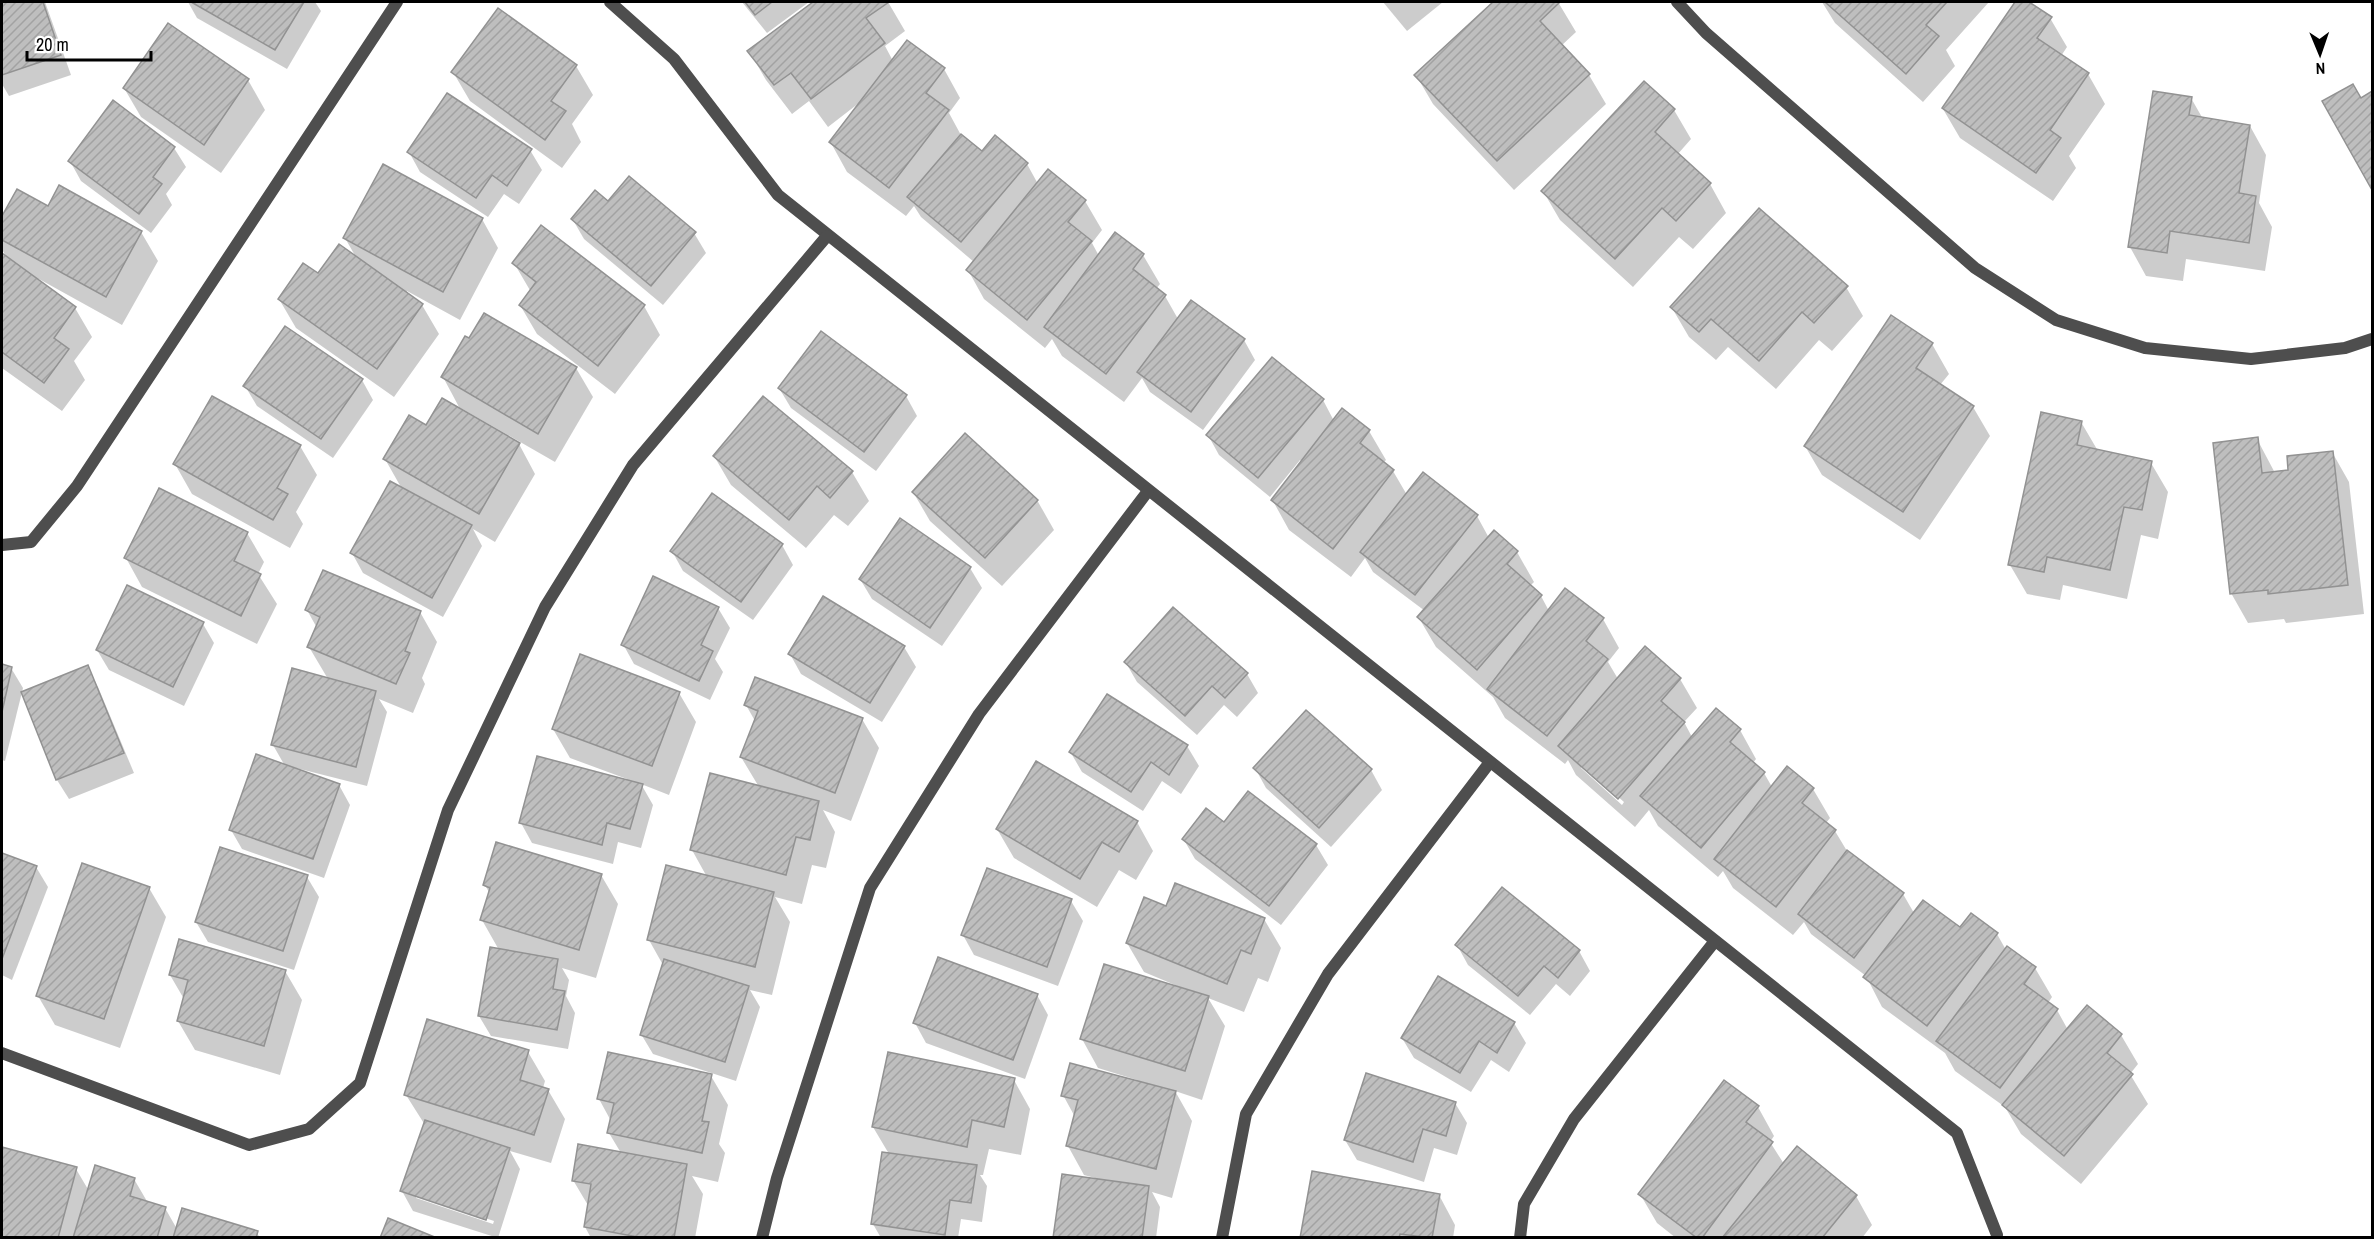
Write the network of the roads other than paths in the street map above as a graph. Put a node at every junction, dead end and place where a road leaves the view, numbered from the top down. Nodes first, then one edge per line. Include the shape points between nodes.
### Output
1 (396, 2) edge
2 (610, 2) edge
3 (1677, 2) edge
4 (827, 236) junction
5 (2373, 339) edge
6 (1148, 491) junction
7 (2, 545) edge
8 (1490, 762) junction
9 (1715, 941) junction
10 (2, 1053) edge
11 (1997, 1235) dead end
12 (762, 1238) edge
13 (1222, 1238) edge
14 (1520, 1238) edge

1 - 7 street via 77,486 31,542
2 - 4 street via 674,59 778,195
3 - 5 street via 1706,33 1975,268 2056,320 2145,348 2251,359 2344,348
4 - 6 street
4 - 10 street via 633,465 545,607 448,810 360,1083 309,1129 249,1146
6 - 8 street
6 - 12 street via 979,714 870,888 777,1178
8 - 9 street
8 - 13 street via 1328,974 1246,1114
9 - 11 street via 1957,1133
9 - 14 street via 1574,1119 1524,1204

